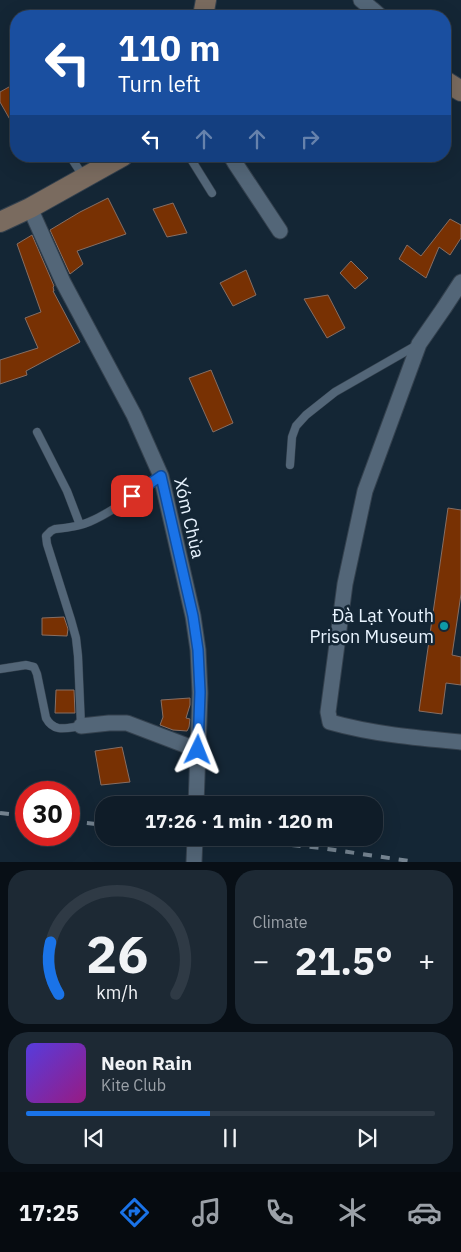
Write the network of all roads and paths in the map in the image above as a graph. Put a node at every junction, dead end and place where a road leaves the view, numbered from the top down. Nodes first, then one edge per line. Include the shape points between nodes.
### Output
1 (361, 0) edge
2 (373, 10) edge
3 (74, 162) edge
4 (112, 162) edge
5 (193, 162) edge
6 (235, 162) edge
7 (84, 178) junction
8 (212, 193) dead end
9 (30, 208) junction
10 (0, 222) edge
11 (280, 231) dead end
12 (461, 282) edge
13 (419, 344) junction
14 (37, 432) dead end
15 (290, 465) dead end
16 (161, 476) junction
17 (80, 525) junction
18 (0, 669) edge
19 (81, 726) junction
20 (461, 742) edge
21 (198, 750) junction
22 (196, 796) edge
23 (195, 846) edge
24 (194, 862) edge

1 - 2 street
3 - 7 lane
4 - 7 main road
5 - 8 lane
6 - 11 street
7 - 9 main road
9 - 10 main road
9 - 16 street, Xóm Chùa via 63,282 134,415
12 - 13 street
13 - 15 lane via 335,392 306,415 296,426 292,437
13 - 20 street via 365,491 345,584 328,712 330,722 352,728
14 - 17 lane
16 - 17 lane via 104,514
16 - 21 street, Xóm Chùa via 198,650
17 - 19 lane via 55,529 46,536 76,638
18 - 19 lane via 34,667 46,718 51,726
19 - 21 street via 126,723
21 - 22 street, Xóm Chùa
23 - 24 street

